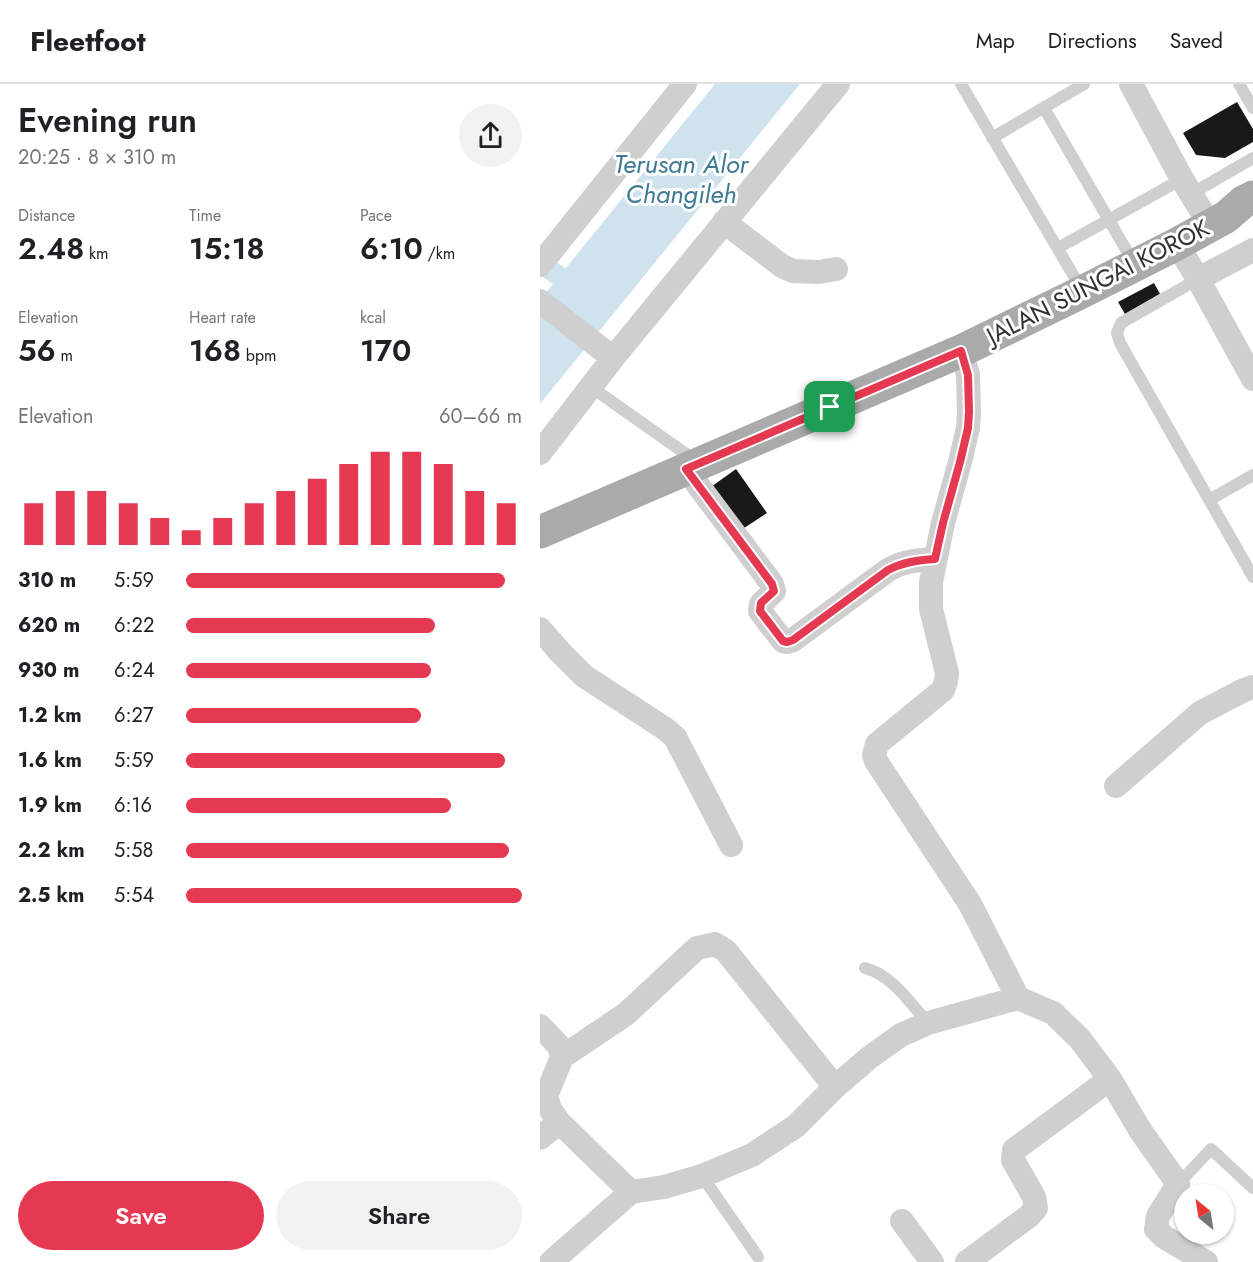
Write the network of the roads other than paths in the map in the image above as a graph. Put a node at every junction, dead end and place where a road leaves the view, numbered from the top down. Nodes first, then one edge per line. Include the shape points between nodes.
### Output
1 (685, 84) edge
2 (838, 84) edge
3 (961, 84) edge
4 (1084, 84) edge
5 (1131, 84) edge
6 (1239, 84) edge
7 (1044, 108) junction
8 (1253, 108) edge
9 (992, 138) junction
10 (1253, 158) edge
11 (1186, 186) junction
12 (1253, 197) edge
13 (1230, 217) edge
14 (1108, 219) junction
15 (724, 222) junction
16 (1177, 243) junction
17 (1058, 248) junction
18 (1253, 250) edge
19 (547, 256) edge
20 (1136, 265) junction
21 (836, 269) dead end
22 (1198, 279) junction
23 (1082, 292) junction
24 (540, 301) edge
25 (961, 351) junction
26 (1246, 352) edge
27 (606, 353) junction
28 (1253, 379) edge
29 (591, 387) junction
30 (540, 453) edge
31 (693, 466) junction
32 (1253, 475) edge
33 (1209, 500) junction
34 (540, 532) edge
35 (935, 559) junction
36 (1253, 577) edge
37 (540, 629) edge
38 (1250, 695) edge
39 (1116, 786) dead end
40 (731, 844) dead end
41 (865, 968) dead end
42 (1018, 998) junction
43 (928, 1023) junction
44 (540, 1026) edge
45 (562, 1057) junction
46 (1110, 1079) junction
47 (835, 1087) junction
48 (559, 1122) junction
49 (540, 1138) edge
50 (702, 1176) junction
51 (1178, 1184) joint
52 (1253, 1188) edge
53 (1174, 1190) edge
54 (631, 1192) junction
55 (902, 1221) dead end
56 (758, 1257) dead end
57 (1194, 1259) edge
58 (550, 1262) edge
59 (932, 1262) edge
60 (967, 1262) edge

1 - 19 street
2 - 15 street
3 - 9 lane
4 - 7 lane
5 - 11 street
6 - 8 lane
7 - 9 lane
7 - 14 lane
9 - 17 lane
10 - 11 lane
11 - 13 street
11 - 14 lane
12 - 13 main road, JALAN SUNGAI KOROK
13 - 16 main road, JALAN SUNGAI KOROK
14 - 17 lane
14 - 20 lane
15 - 21 street via 782,266 794,271
15 - 27 street
16 - 20 main road, JALAN SUNGAI KOROK
16 - 22 street
17 - 23 lane
18 - 22 street
20 - 23 main road, JALAN SUNGAI KOROK
22 - 26 street
22 - 33 lane via 1121,323 1117,333
23 - 25 main road, JALAN SUNGAI KOROK
24 - 27 street
25 - 31 main road, JALAN SUNGAI KOROK
25 - 35 street via 968,375 968,428
26 - 28 street
27 - 29 street
29 - 30 street
29 - 31 lane
31 - 34 main road, JALAN SUNGAI KOROK
31 - 35 street via 772,584 774,591 761,603 760,611 783,641 793,640 898,564
32 - 33 lane
33 - 36 lane
35 - 42 street via 931,609 946,681 943,690 877,744 874,754 970,904
37 - 40 street via 584,676 675,737
38 - 39 street via 1200,713
41 - 43 lane via 877,971
42 - 43 street
42 - 46 street via 1053,1013 1079,1038
43 - 47 street via 901,1035
44 - 45 street via 559,1046
45 - 47 street via 626,1014 697,948 715,944 726,951
45 - 48 street via 546,1096
46 - 51 street
46 - 60 street via 1014,1150 1013,1160 1036,1208
47 - 50 street via 796,1126 752,1155
48 - 49 street
48 - 54 street
50 - 54 street
50 - 56 lane
51 - 52 lane via 1211,1149
53 - 57 street via 1158,1216 1156,1229
54 - 58 street
55 - 59 street

